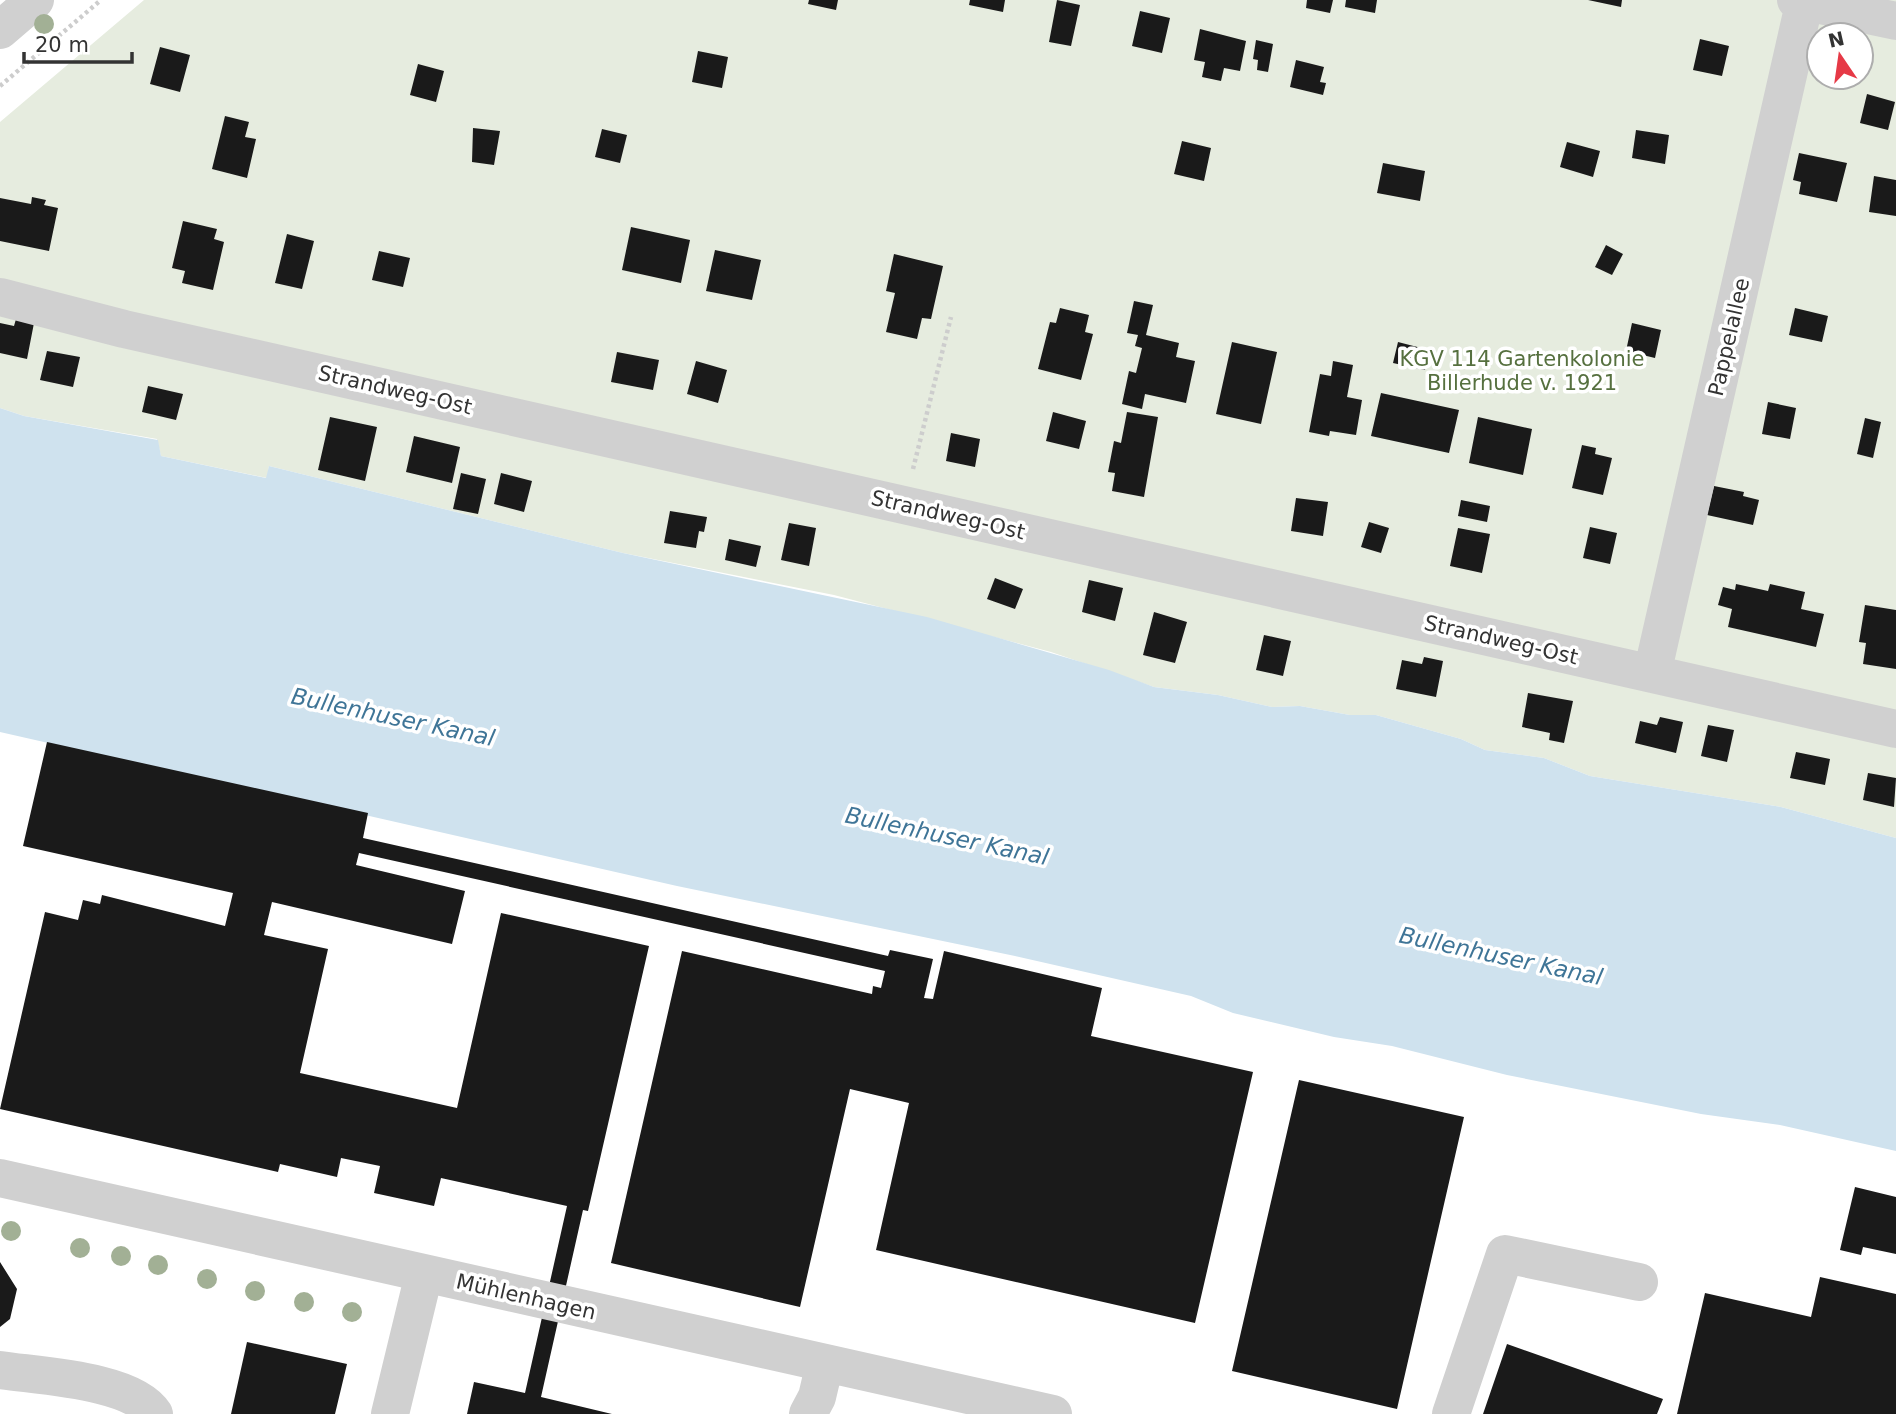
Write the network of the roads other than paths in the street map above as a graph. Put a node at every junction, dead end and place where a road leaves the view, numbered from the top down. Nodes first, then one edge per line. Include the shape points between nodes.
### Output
1 (35, 0) edge
2 (1802, 1) edge
3 (1896, 21) edge
4 (0, 30) edge
5 (0, 297) edge
6 (1652, 674) junction
7 (1896, 729) edge
8 (0, 1178) edge
9 (424, 1274) junction
10 (1639, 1282) dead end
11 (825, 1363) junction
12 (0, 1370) edge
13 (154, 1414) edge
14 (390, 1414) edge
15 (808, 1414) edge
16 (1053, 1414) edge
17 (1451, 1414) edge

1 - 4 street
2 - 3 street
2 - 6 street, Pappelallee
5 - 6 street, Strandweg-Ost via 137,332
6 - 7 street, Strandweg-Ost
8 - 9 street, Mühlenhagen
9 - 11 street, Mühlenhagen
9 - 14 street
10 - 17 street via 1505,1254
11 - 15 street
11 - 16 street, Mühlenhagen
12 - 13 street via 121,1390 147,1403

